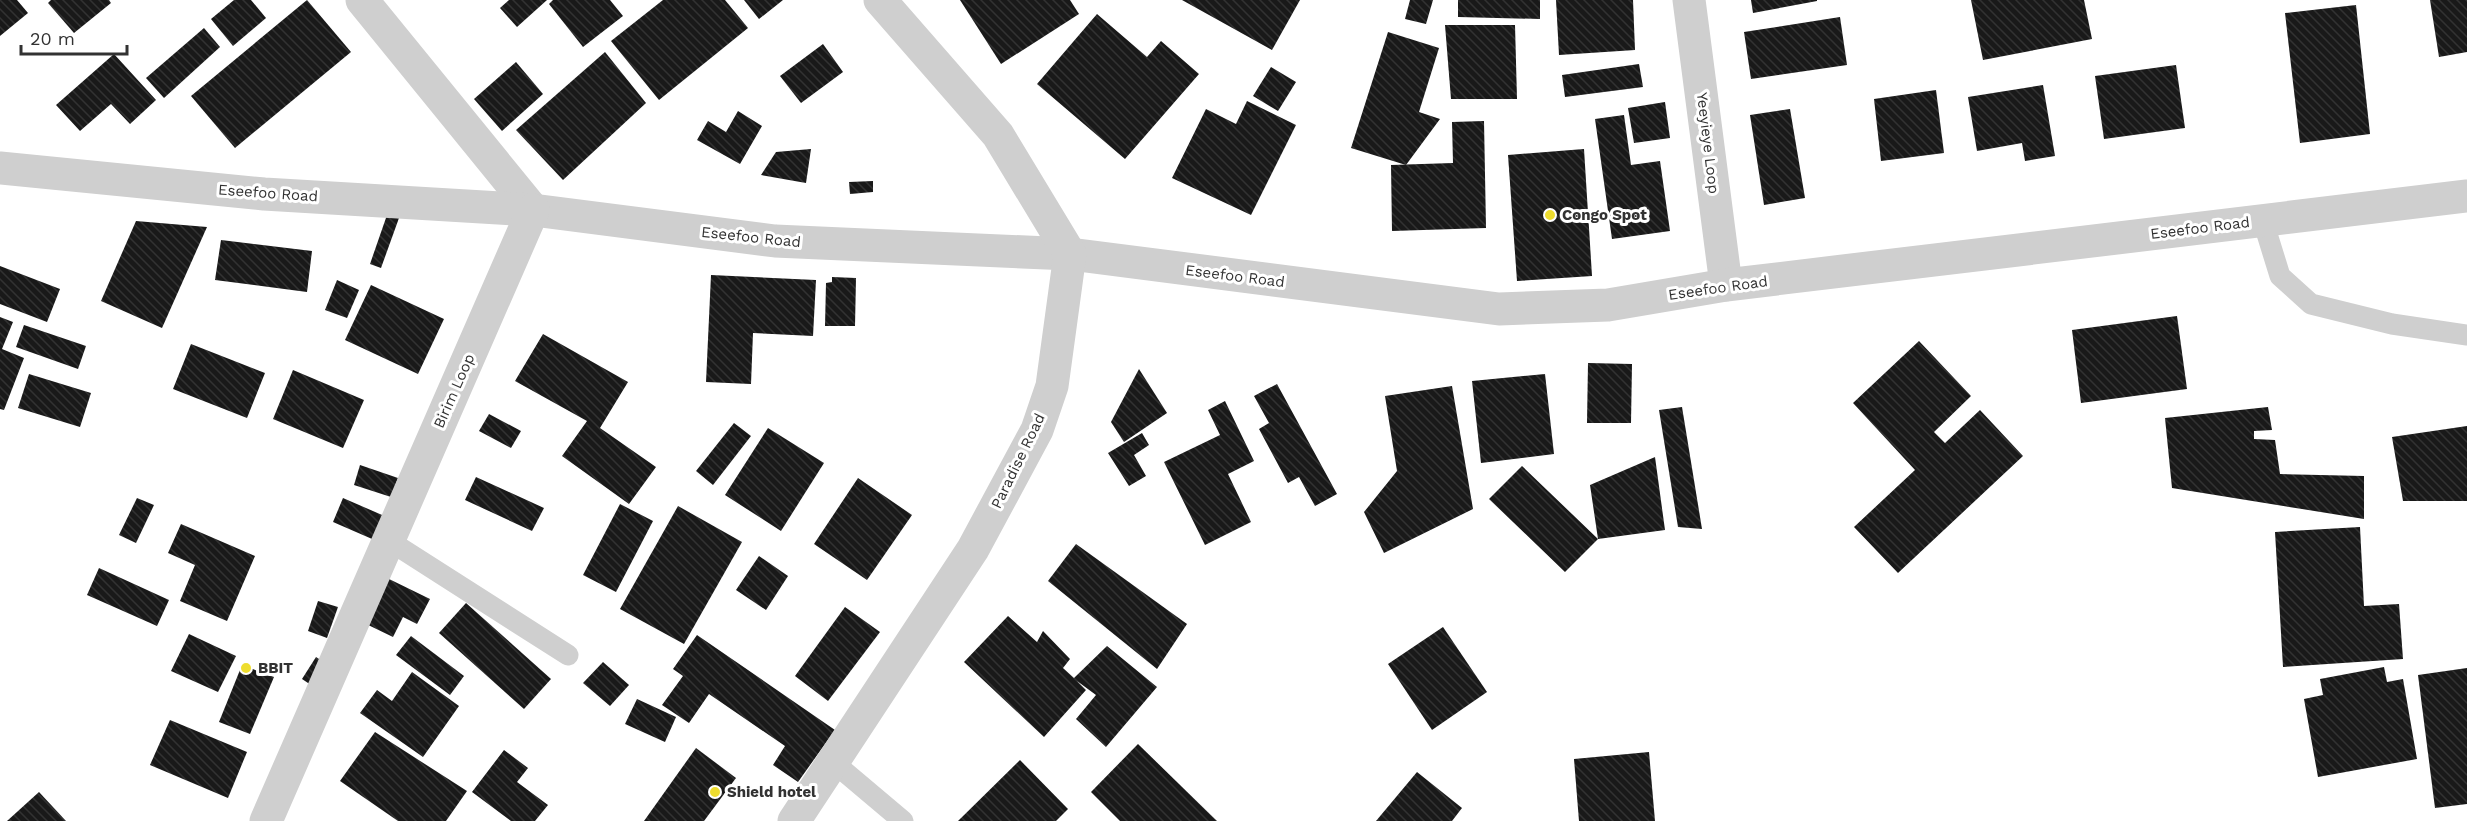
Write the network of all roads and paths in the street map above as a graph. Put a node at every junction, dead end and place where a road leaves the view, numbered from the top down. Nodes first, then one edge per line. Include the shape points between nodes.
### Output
1 (362, 0) edge
2 (1689, 0) edge
3 (894, 5) edge
4 (0, 168) edge
5 (2467, 196) edge
6 (533, 210) junction
7 (2263, 221) junction
8 (1070, 254) junction
9 (1726, 285) junction
10 (2467, 335) edge
11 (387, 540) junction
12 (568, 655) dead end
13 (833, 762) junction
14 (266, 821) edge
15 (794, 821) edge
16 (903, 821) edge

1 - 6 street
2 - 9 street, Yeeyieye Loop
3 - 8 street via 998,135
4 - 6 street, Eseefoo Road via 264,194
5 - 7 street, Eseefoo Road
6 - 8 street, Eseefoo Road via 776,241
6 - 11 street, Birim Loop
7 - 9 street, Eseefoo Road
7 - 10 lane via 2280,276 2311,304 2392,324
8 - 9 street, Eseefoo Road via 1499,309 1608,305
8 - 13 street, Paradise Road via 1052,386 1037,430 973,549
11 - 12 lane
11 - 14 street, Birim Loop
13 - 15 street, Paradise Road
13 - 16 lane

